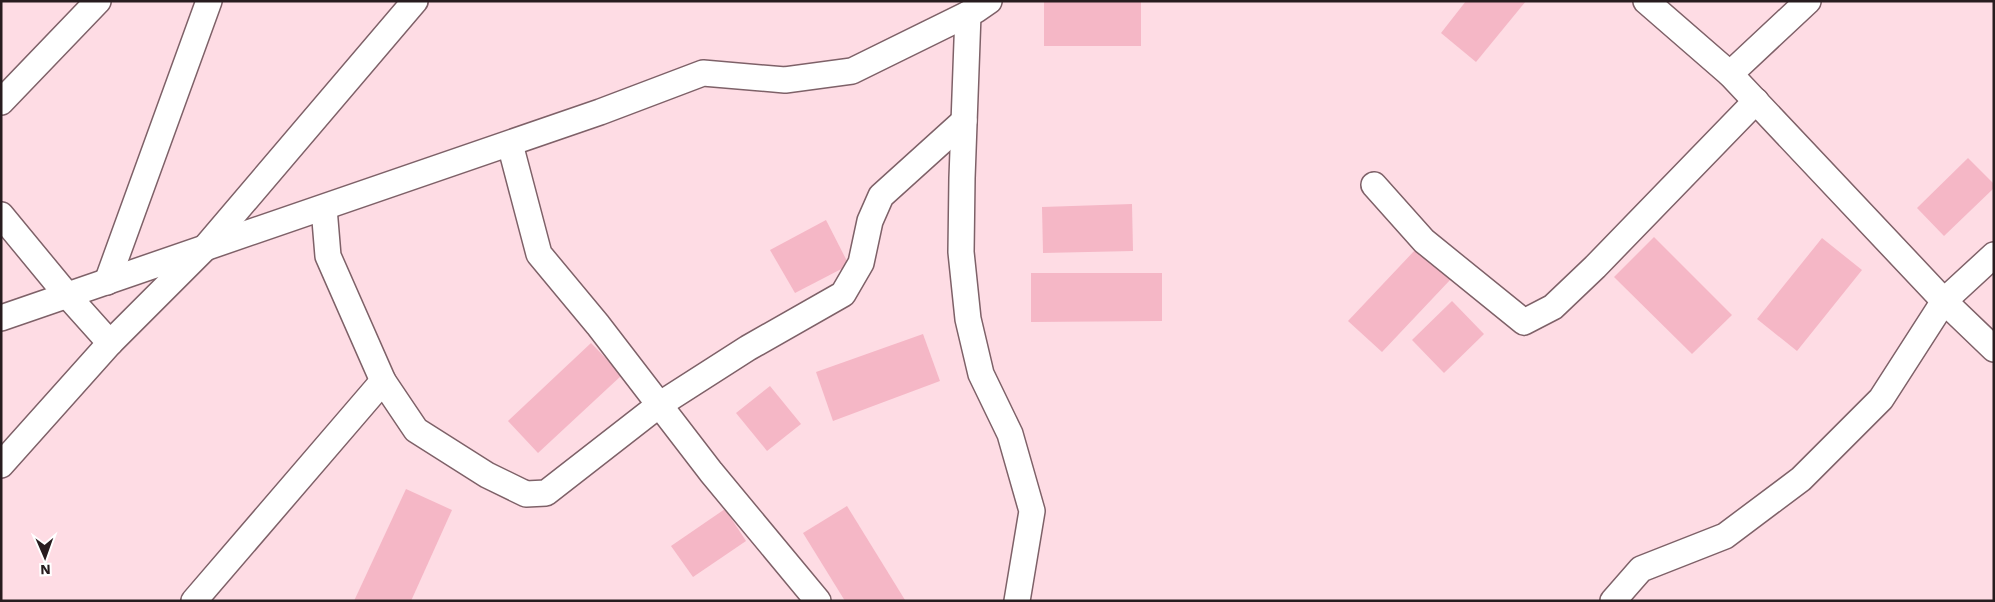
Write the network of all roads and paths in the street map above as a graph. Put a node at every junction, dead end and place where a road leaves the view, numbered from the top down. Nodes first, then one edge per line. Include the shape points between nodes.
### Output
1 (98, 1) edge
2 (209, 1) edge
3 (415, 1) edge
4 (989, 1) edge
5 (1646, 1) edge
6 (1808, 1) edge
7 (968, 14) junction
8 (1730, 74) junction
9 (1756, 101) junction
10 (1, 102) edge
11 (964, 121) junction
12 (510, 144) junction
13 (1374, 185) dead end
14 (324, 208) junction
15 (1, 215) edge
16 (203, 250) junction
17 (1994, 255) edge
18 (107, 282) junction
19 (67, 295) junction
20 (1944, 301) junction
21 (1, 318) edge
22 (110, 343) junction
23 (1994, 349) edge
24 (383, 381) junction
25 (659, 405) junction
26 (1, 465) edge
27 (194, 601) edge
28 (818, 601) edge
29 (1017, 601) edge
30 (1613, 601) edge

1 - 10 street
2 - 18 street
3 - 16 street
4 - 7 street
5 - 8 street
6 - 8 street
7 - 11 street
7 - 12 street via 852,71 785,80 703,73
8 - 9 street
9 - 13 street via 1567,294 1553,307 1524,322 1424,241
9 - 20 street
11 - 25 street via 881,196 870,221 861,263 843,294 748,348
11 - 29 street via 961,252 968,319 981,374 1010,434 1032,512
12 - 14 street
12 - 25 street via 539,254
14 - 16 street
14 - 24 street via 328,256
15 - 19 street
16 - 18 street
16 - 22 street
17 - 20 street
18 - 19 street
19 - 21 street
19 - 22 street
20 - 23 street
20 - 30 street via 1881,399 1801,479 1725,536 1641,569
22 - 26 street
24 - 25 street via 416,430 487,475 526,494 546,493
24 - 27 street
25 - 28 street

